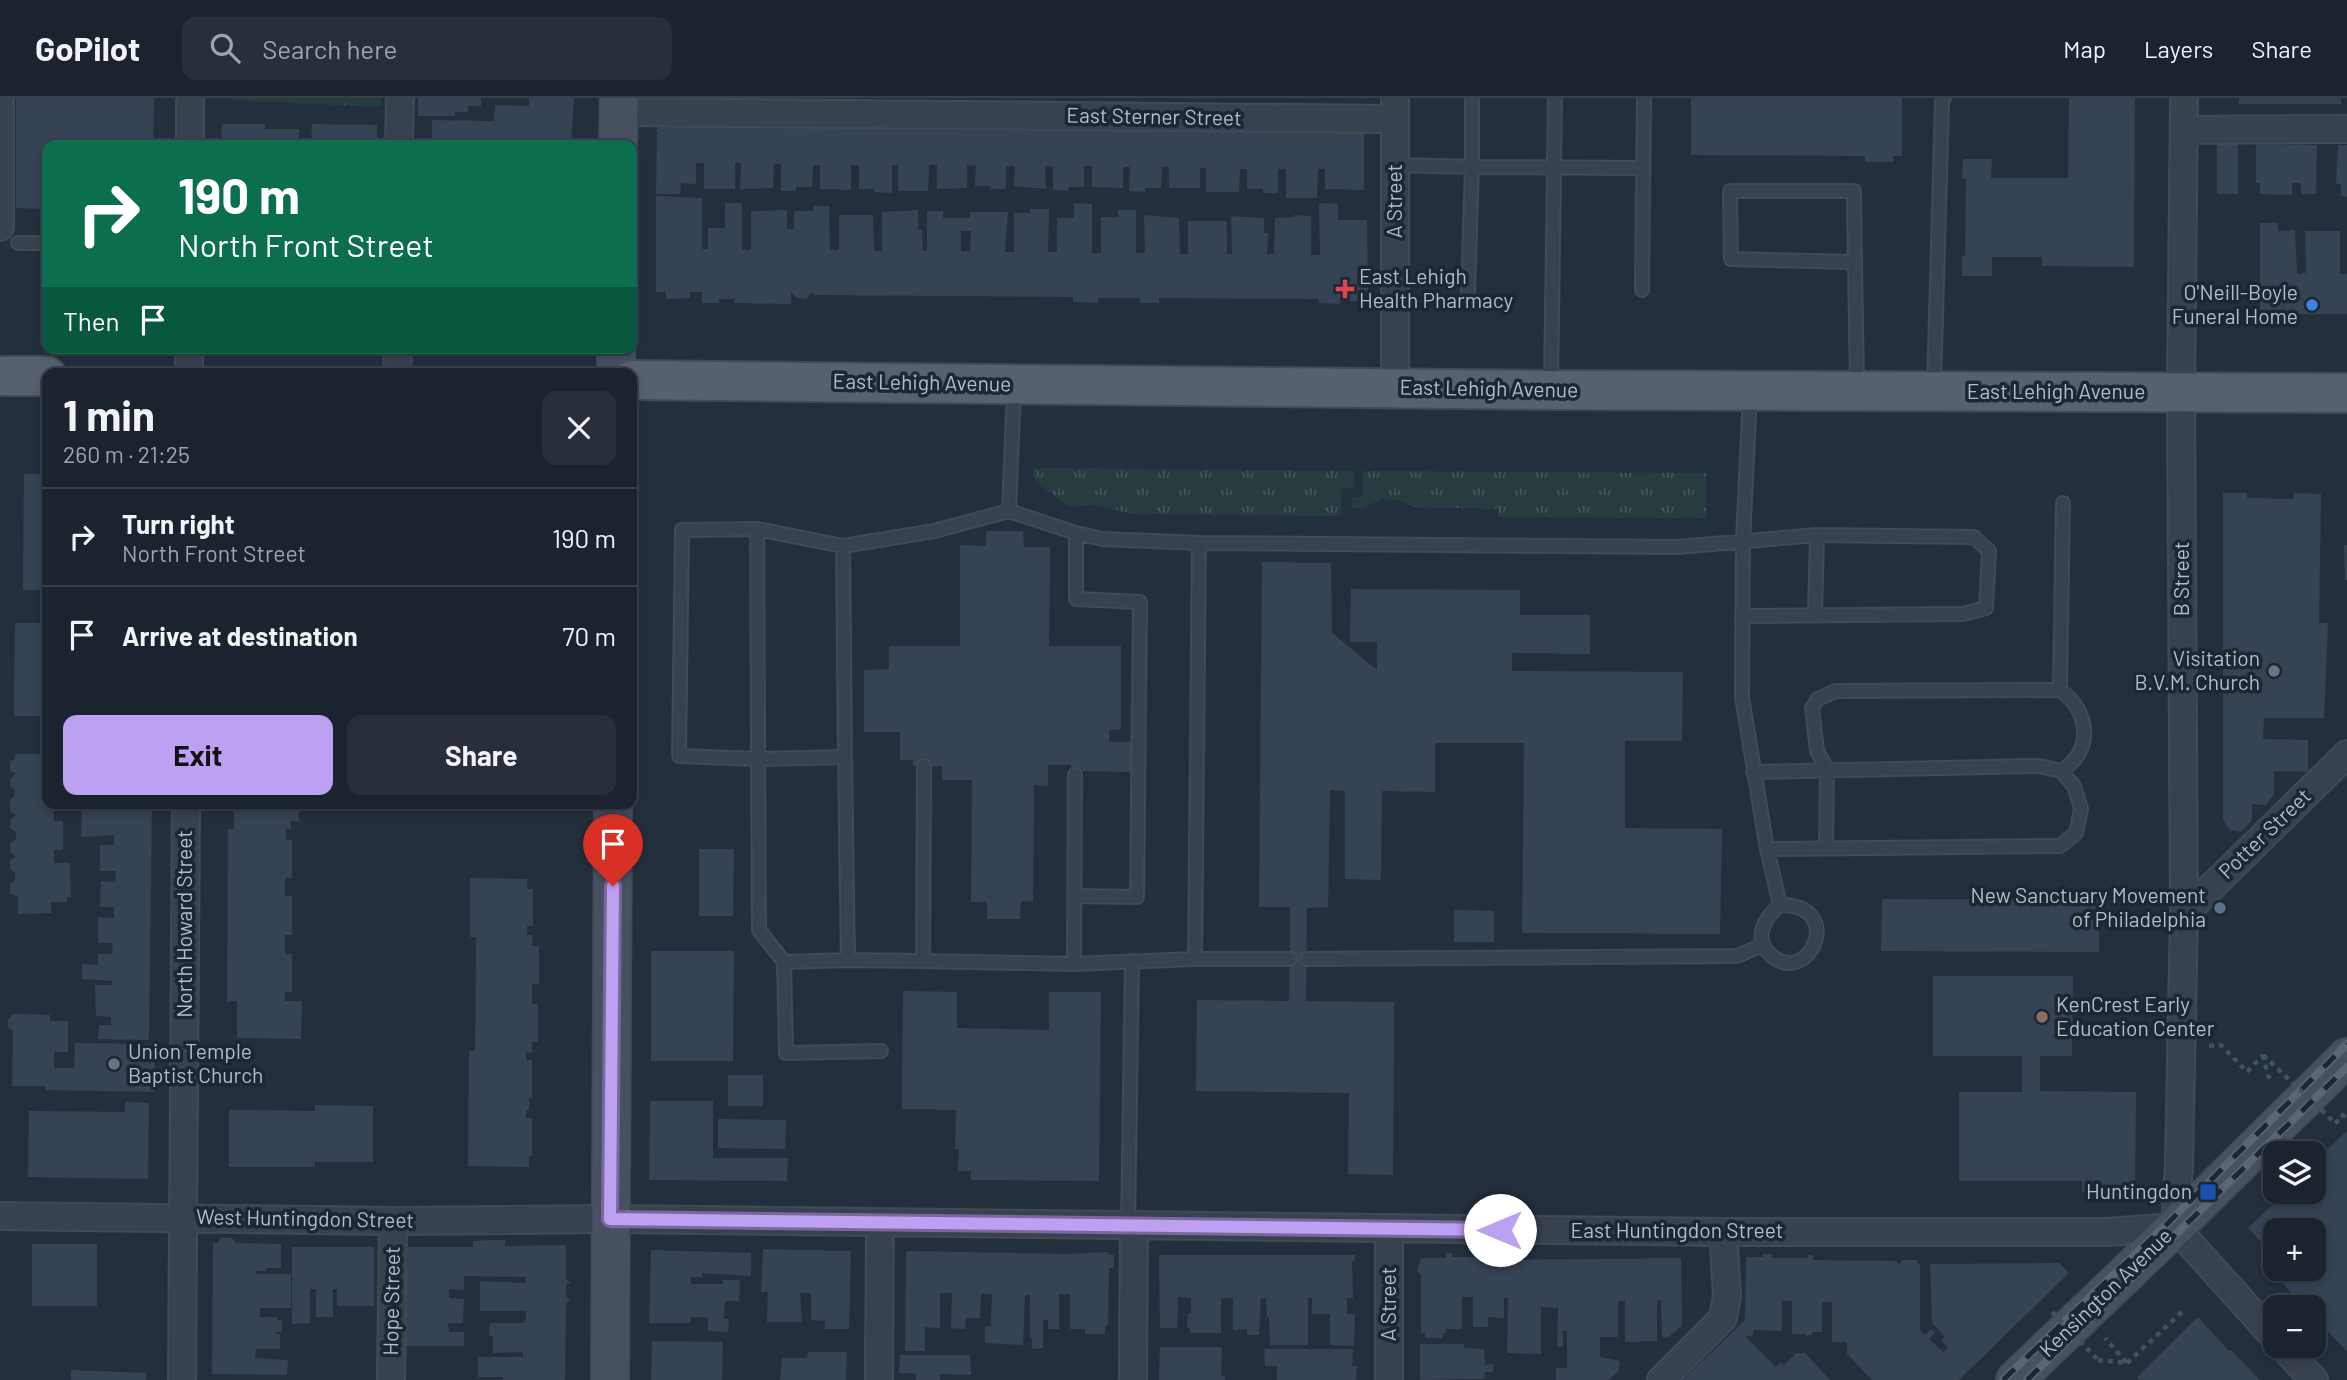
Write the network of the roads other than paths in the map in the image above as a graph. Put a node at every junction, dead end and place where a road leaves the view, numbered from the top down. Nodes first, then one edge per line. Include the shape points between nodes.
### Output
1 (1, 98) edge
2 (190, 98) edge
3 (400, 98) edge
4 (1472, 98) edge
5 (1555, 98) edge
6 (1644, 98) edge
7 (1944, 98) edge
8 (2184, 98) edge
9 (1395, 109) edge
10 (618, 119) edge
11 (2347, 129) edge
12 (2184, 130) junction
13 (190, 140) edge
14 (399, 140) edge
15 (1395, 164) junction
16 (1472, 167) junction
17 (1554, 168) junction
18 (1643, 168) junction
19 (9, 235) edge
20 (42, 242) edge
21 (1855, 262) junction
22 (1642, 290) dead end
23 (1468, 292) dead end
24 (1, 376) edge
25 (42, 376) edge
26 (637, 380) edge
27 (1014, 384) junction
28 (1395, 388) junction
29 (1551, 390) junction
30 (1750, 390) junction
31 (1857, 390) junction
32 (1934, 392) junction
33 (2181, 393) junction
34 (2347, 393) edge
35 (2063, 503) dead end
36 (1009, 511) junction
37 (757, 529) junction
38 (1076, 533) junction
39 (1816, 535) junction
40 (1743, 540) junction
41 (1199, 543) junction
42 (843, 545) junction
43 (1815, 615) junction
44 (1742, 616) junction
45 (2060, 690) junction
46 (2347, 754) edge
47 (845, 757) junction
48 (759, 759) junction
49 (923, 766) dead end
50 (1827, 769) junction
51 (2061, 771) junction
52 (1753, 772) junction
53 (1075, 775) dead end
54 (186, 809) edge
55 (613, 809) edge
56 (1826, 848) junction
57 (1767, 849) junction
58 (1074, 896) junction
59 (1780, 905) junction
60 (2184, 914) junction
61 (1763, 945) junction
62 (1195, 959) junction
63 (1290, 959) dead end
64 (1307, 959) dead end
65 (848, 960) junction
66 (923, 961) junction
67 (1132, 961) junction
68 (784, 962) junction
69 (1074, 964) junction
70 (881, 1051) dead end
71 (2345, 1064) edge
72 (0, 1216) edge
73 (183, 1217) junction
74 (610, 1219) junction
75 (393, 1221) junction
76 (880, 1223) junction
77 (1131, 1225) junction
78 (2175, 1227) junction
79 (1389, 1229) junction
80 (1723, 1232) junction
81 (2263, 1325) edge
82 (2293, 1358) edge
83 (182, 1380) edge
84 (391, 1380) edge
85 (610, 1380) edge
86 (879, 1380) edge
87 (1133, 1380) edge
88 (1389, 1380) edge
89 (1661, 1380) edge
90 (2015, 1380) edge
91 (2314, 1380) edge

1 - 19 street
2 - 13 street
3 - 14 street
4 - 16 lane
5 - 17 lane
6 - 18 lane
7 - 32 lane
8 - 12 street, B Street
9 - 10 street, East Sterner Street
9 - 15 street, A Street
11 - 12 street
12 - 33 street, B Street
15 - 16 lane
15 - 28 street, A Street
16 - 17 lane
16 - 23 lane
17 - 18 lane
17 - 29 lane
18 - 22 lane
19 - 20 lane
21 - 21 lane via 1854,191 1730,191 1731,259
21 - 31 lane
24 - 25 main road
26 - 27 main road, East Lehigh Avenue
27 - 28 main road, East Lehigh Avenue
27 - 36 lane
28 - 29 main road, East Lehigh Avenue
29 - 30 main road, East Lehigh Avenue
30 - 31 main road, East Lehigh Avenue
30 - 40 lane
31 - 32 main road, East Lehigh Avenue
32 - 33 main road, East Lehigh Avenue
33 - 34 main road, East Lehigh Avenue
33 - 60 street, B Street
35 - 45 lane
36 - 38 lane
36 - 42 lane via 934,531
37 - 42 lane
37 - 48 lane
37 - 48 lane via 682,530 679,756
38 - 41 lane via 1102,539
38 - 58 lane via 1076,599 1140,602 1137,897
39 - 40 lane
39 - 43 lane
39 - 43 lane via 1974,537 1989,551 1986,608 1963,614
40 - 41 lane via 1677,547
40 - 44 lane
41 - 62 lane
42 - 47 lane
43 - 44 lane
44 - 52 lane via 1742,697
45 - 50 lane via 1836,691 1818,699 1812,708 1818,751
45 - 51 lane via 2072,698 2086,732 2071,765
46 - 60 street, Potter Street
47 - 48 lane
47 - 65 lane
48 - 68 lane via 758,930
49 - 66 lane
50 - 51 lane via 2039,766
50 - 52 lane
50 - 56 lane
51 - 56 lane via 2074,786 2081,809 2076,833 2060,846
52 - 57 lane
53 - 58 lane
54 - 73 street, North Howard Street
55 - 74 street
56 - 57 lane
57 - 59 lane
58 - 69 lane
59 - 61 lane via 1764,920
59 - 61 lane via 1792,905 1812,917 1818,932 1815,947 1793,962 1772,957
60 - 78 street, B Street
61 - 64 lane via 1737,956
62 - 63 lane
62 - 67 lane
65 - 66 lane
65 - 68 lane
66 - 69 lane
67 - 69 lane
67 - 77 lane
68 - 70 lane via 786,1053
71 - 78 street, Kensington Avenue
72 - 73 street, West Huntingdon Street
73 - 75 street, West Huntingdon Street
73 - 83 street, North Howard Street
74 - 75 street, West Huntingdon Street
74 - 76 street, East Huntingdon Street
74 - 85 street
75 - 84 street, Hope Street
76 - 77 street, East Huntingdon Street
76 - 86 street
77 - 79 street, East Huntingdon Street
77 - 87 street
78 - 80 street, East Huntingdon Street via 2108,1232
78 - 81 street
78 - 90 street, Kensington Avenue
79 - 80 street, East Huntingdon Street
79 - 88 street, A Street
80 - 89 street via 1727,1296 1723,1318
82 - 91 street

